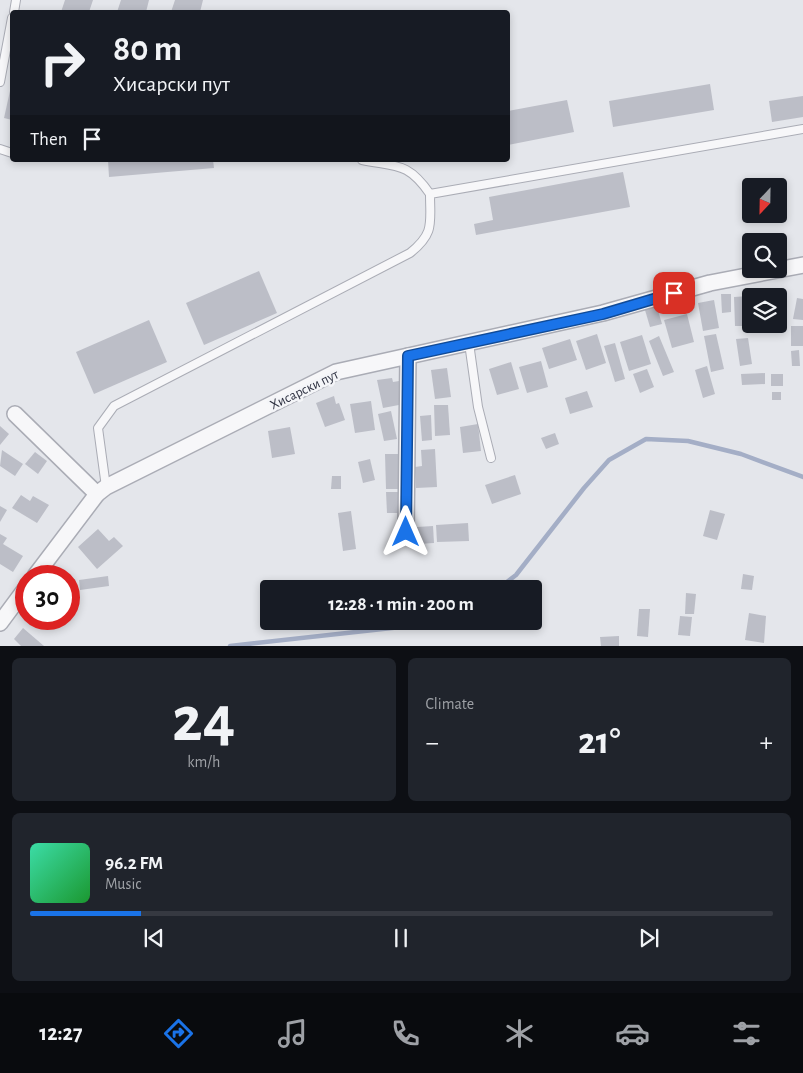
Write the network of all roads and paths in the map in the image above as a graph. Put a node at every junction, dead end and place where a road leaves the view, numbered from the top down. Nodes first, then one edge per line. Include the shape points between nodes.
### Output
1 (10, 29) edge
2 (0, 82) edge
3 (803, 129) edge
4 (372, 162) edge
5 (430, 194) junction
6 (803, 265) edge
7 (469, 343) junction
8 (408, 356) junction
9 (15, 414) dead end
10 (491, 458) dead end
11 (101, 491) junction
12 (406, 532) dead end
13 (44, 565) edge
14 (15, 603) edge
15 (0, 623) edge

1 - 2 lane
3 - 5 lane
4 - 5 lane via 408,169 418,176
5 - 11 lane via 430,229 423,242 410,253 114,406 98,428
6 - 7 street, Хисарски пут via 710,283 603,314
7 - 8 street, Хисарски пут
7 - 10 lane via 478,407
8 - 11 street, Хисарски пут via 336,372
8 - 12 street
9 - 11 street
11 - 13 street, Хисарски пут
14 - 15 street

